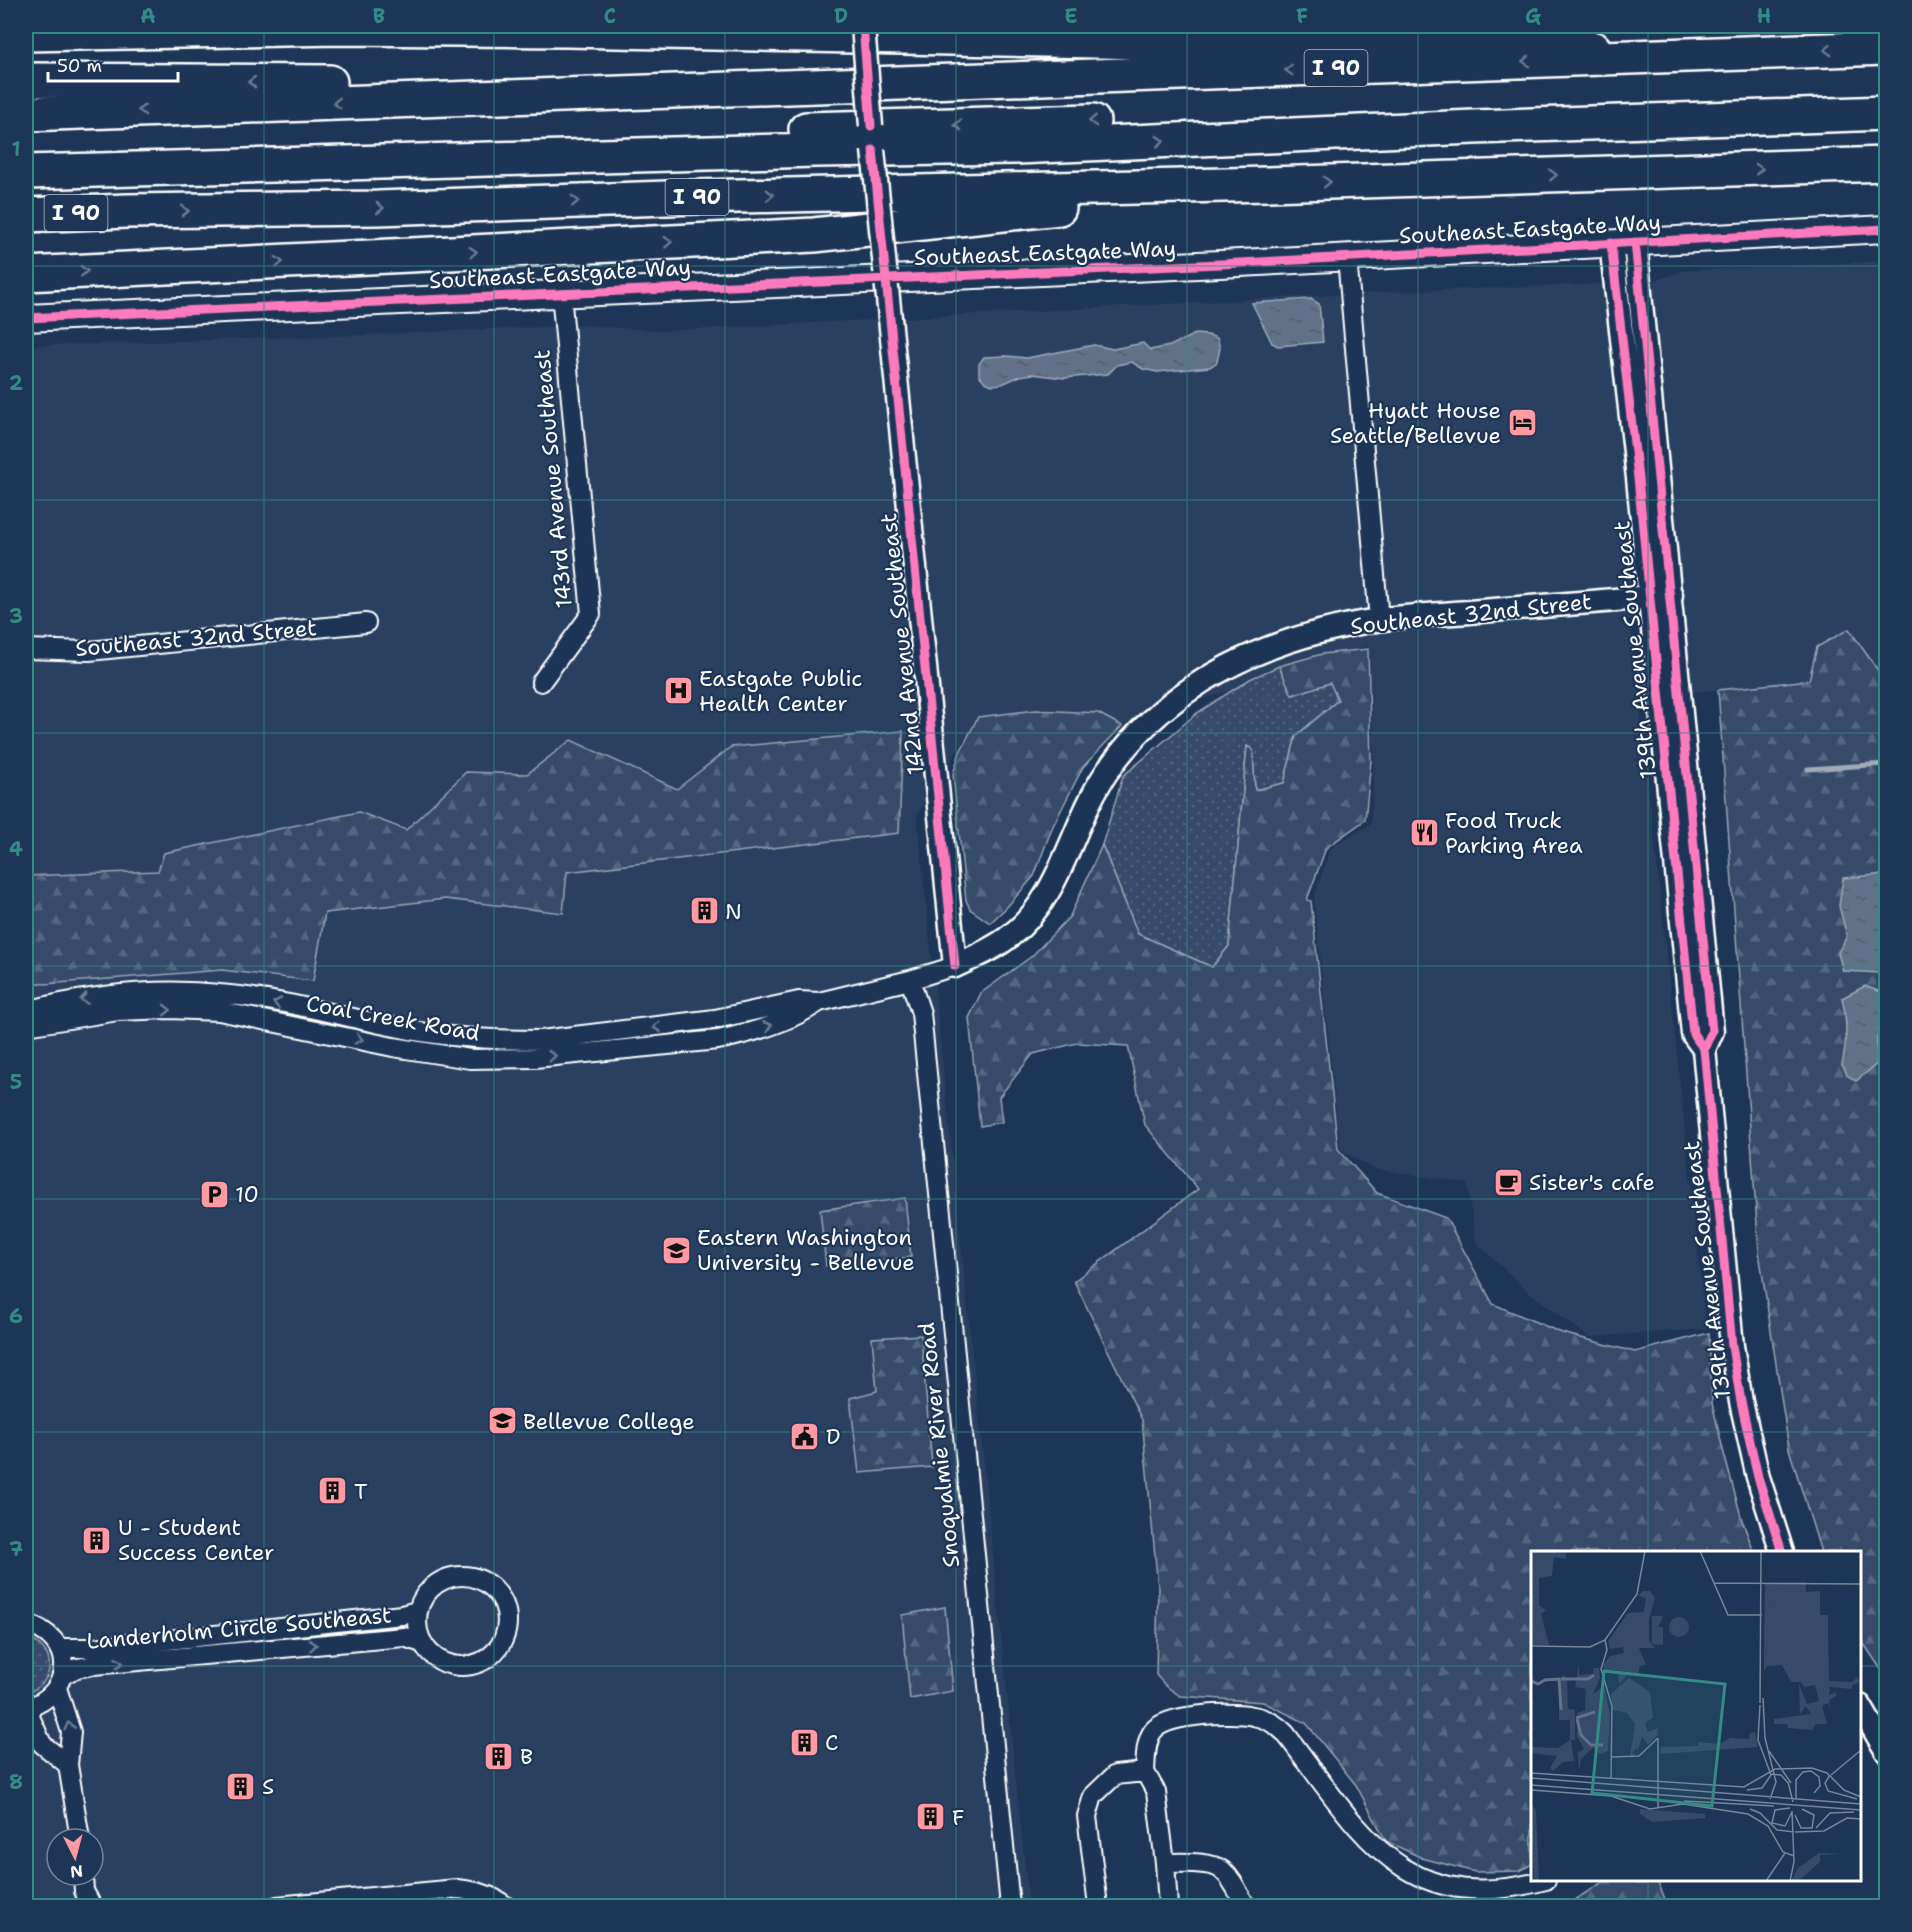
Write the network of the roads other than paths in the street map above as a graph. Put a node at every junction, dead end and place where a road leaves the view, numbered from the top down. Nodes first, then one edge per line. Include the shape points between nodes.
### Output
1 (863, 26) edge
2 (26, 34) edge
3 (1887, 48) edge
4 (1626, 57) junction
5 (1046, 79) junction
6 (26, 80) edge
7 (1887, 98) edge
8 (1887, 113) edge
9 (26, 114) edge
10 (1017, 136) junction
11 (872, 138) junction
12 (815, 139) junction
13 (26, 156) edge
14 (1887, 164) edge
15 (26, 172) edge
16 (1268, 184) junction
17 (127, 211) junction
18 (26, 215) edge
19 (1887, 229) edge
20 (26, 238) edge
21 (1623, 243) junction
22 (1347, 258) junction
23 (26, 274) edge
24 (561, 293) junction
25 (26, 318) edge
26 (1660, 596) junction
27 (1379, 620) junction
28 (366, 623) dead end
29 (26, 649) edge
30 (541, 682) dead end
31 (955, 966) junction
32 (910, 980) junction
33 (819, 1002) junction
34 (26, 1011) edge
35 (26, 1026) edge
36 (1782, 1551) edge
37 (417, 1611) junction
38 (26, 1624) edge
39 (422, 1643) junction
40 (60, 1648) junction
41 (60, 1682) junction
42 (26, 1708) edge
43 (1861, 1708) edge
44 (1887, 1750) edge
45 (68, 1766) junction
46 (1145, 1772) junction
47 (78, 1827) edge
48 (1165, 1863) junction
49 (1540, 1881) edge
50 (84, 1887) edge
51 (92, 1906) edge
52 (277, 1906) edge
53 (506, 1906) edge
54 (1010, 1906) edge
55 (1098, 1906) edge
56 (1168, 1906) edge
57 (1246, 1906) edge

1 - 11 street, 142nd Avenue Southeast, bridge
2 - 4 highway via 339,28 1194,43 1550,37
3 -> 4 highway, I 90
4 -> 5 highway, I 90
5 -> 6 highway via 621,75 341,82
5 -> 9 highway, I 90
7 -> 10 highway
10 -> 8 highway via 1474,127
10 - 11 highway
11 - 12 highway
11 - 31 street, 142nd Avenue Southeast, bridge
12 - 13 highway
12 - 15 highway
16 -> 14 highway, I 90
17 -> 16 highway, I 90
23 -> 16 highway via 814,236
17 - 18 highway, I 90
17 - 20 highway
19 - 21 main road, Southeast Eastgate Way
21 - 22 main road, Southeast Eastgate Way
21 - 26 street, 139th Avenue Southeast
22 - 24 main road, Southeast Eastgate Way
22 - 27 street
24 - 25 main road, Southeast Eastgate Way
24 - 30 street, 143rd Avenue Southeast via 591,614
26 - 27 street, Southeast 32nd Street
26 - 36 street, 139th Avenue Southeast via 1693,1034 1704,1049 1737,1379 1758,1477
27 - 31 street, Southeast 32nd Street via 1311,633 1271,646 1206,678 1153,718 1106,772 1043,900 1029,920 995,946
28 - 29 street, Southeast 32nd Street via 89,651
31 - 32 street, Coal Creek Road
32 - 33 street, Coal Creek Road
32 - 54 street, Snoqualmie River Road via 921,1013
33 -> 34 street, Coal Creek Road via 799,1001 715,1019 541,1040 438,1034 221,994 168,991 117,994
35 -> 33 street, Coal Creek Road via 118,1011 219,1011 470,1059 535,1058 718,1040 803,1013
37 - 39 street via 416,1627
37 - 39 street via 426,1592 436,1583 462,1575 492,1587 504,1604 507,1617 506,1633 498,1648 471,1665 439,1660
37 - 40 street, Landerholm Circle Southeast via 93,1648
38 - 40 street via 51,1636
41 -> 39 street, Landerholm Circle Southeast via 77,1668 94,1665 404,1637
40 - 41 street
41 - 42 street, Landerholm Circle Southeast via 49,1698
45 -> 41 street via 71,1732
42 - 45 street via 42,1744
43 - 44 street
45 - 47 street
46 - 48 street via 1156,1792
46 - 49 street via 1148,1740 1172,1719 1239,1714 1264,1719 1286,1733 1373,1844 1412,1874 1474,1890
46 - 55 street via 1115,1774 1092,1796 1087,1816
48 - 56 street
48 - 57 street via 1220,1868
50 - 51 street
52 - 53 street via 457,1889 479,1891

